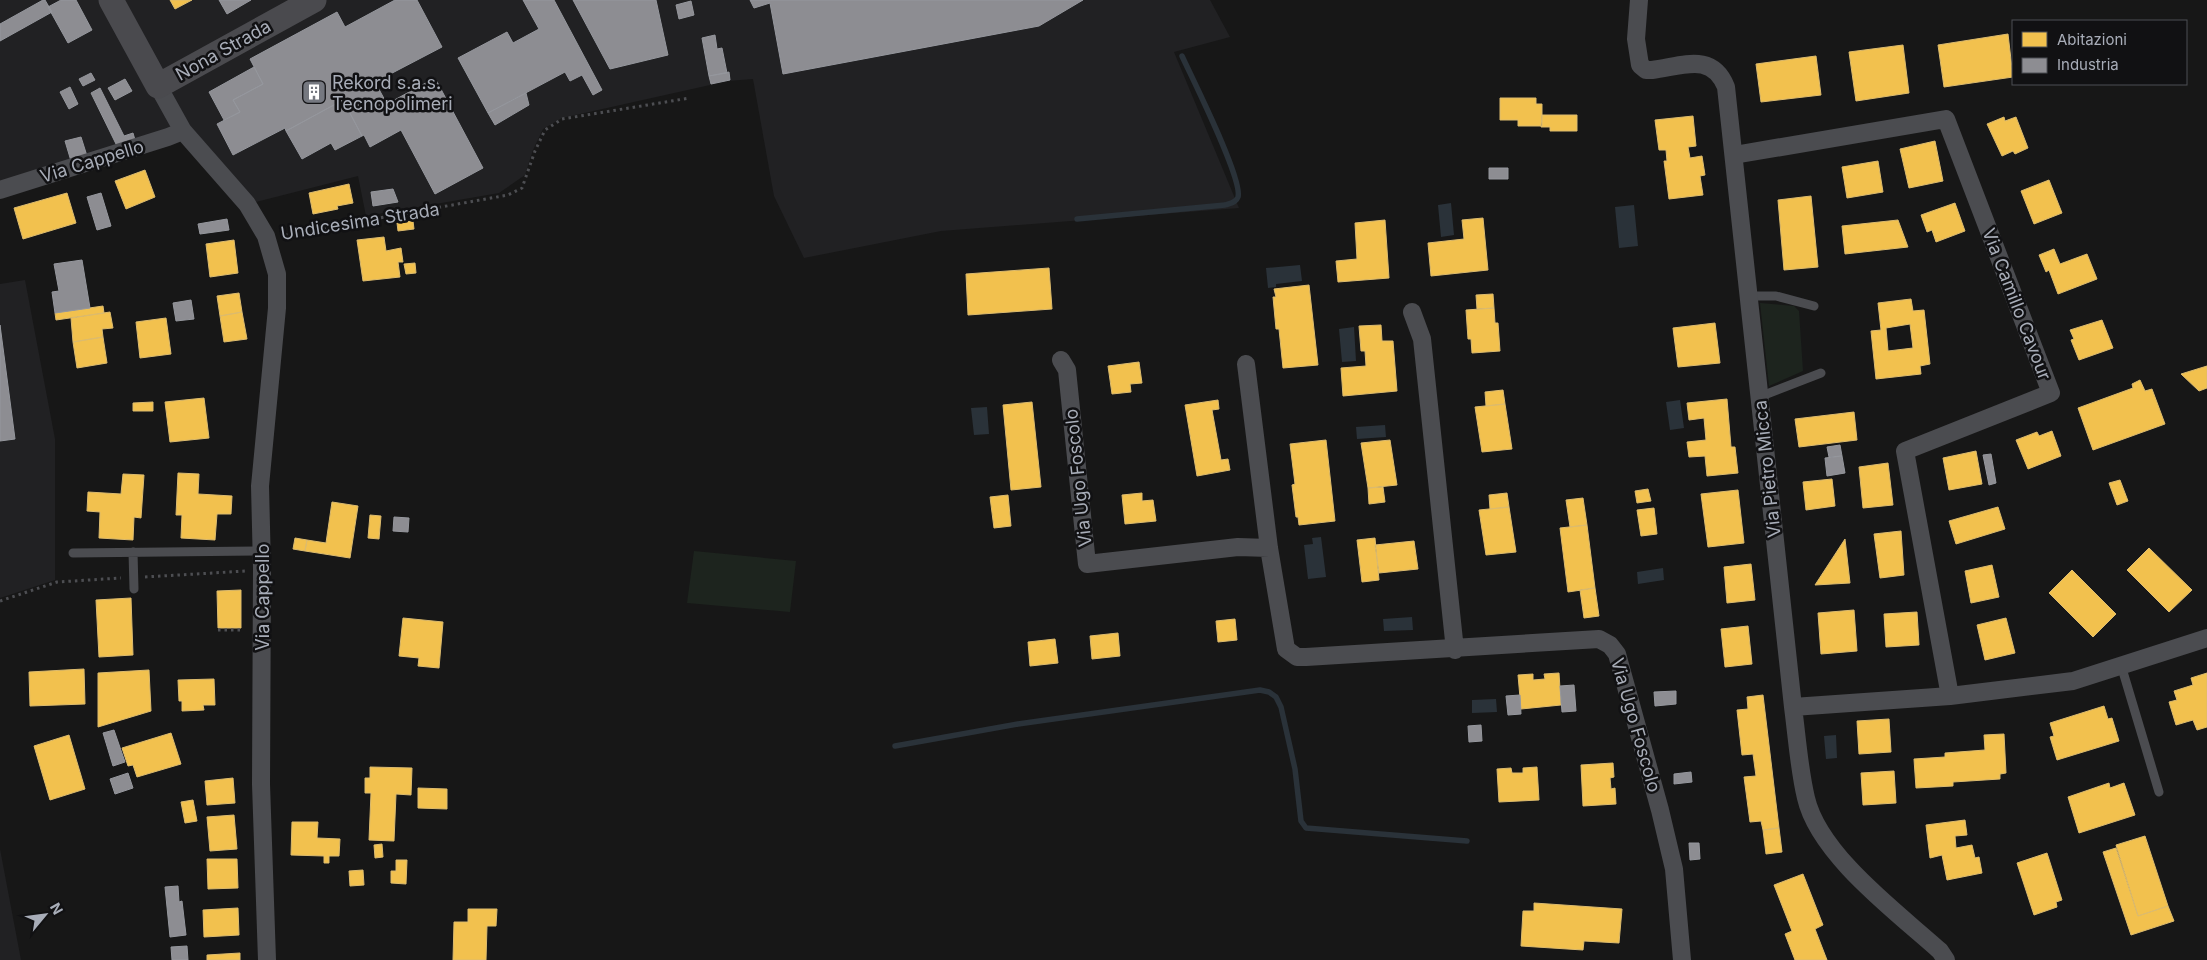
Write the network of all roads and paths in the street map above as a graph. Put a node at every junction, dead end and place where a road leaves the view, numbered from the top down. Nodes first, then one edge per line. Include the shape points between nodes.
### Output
1 (111, 0) edge
2 (314, 0) edge
3 (1639, 0) edge
4 (158, 86) junction
5 (690, 98) dead end
6 (183, 131) junction
7 (1734, 155) junction
8 (0, 190) edge
9 (266, 236) junction
10 (1748, 296) junction
11 (1814, 306) dead end
12 (1412, 312) dead end
13 (1061, 360) dead end
14 (1246, 364) dead end
15 (1821, 373) dead end
16 (1759, 397) junction
17 (1269, 548) junction
18 (262, 551) junction
19 (133, 552) junction
20 (73, 553) dead end
21 (134, 589) dead end
22 (218, 630) dead end
23 (241, 630) dead end
24 (2207, 638) edge
25 (1455, 650) junction
26 (2121, 665) junction
27 (1950, 696) junction
28 (1794, 707) junction
29 (2159, 792) dead end
30 (267, 960) edge
31 (1682, 960) edge
32 (1946, 960) edge

1 - 4 street, Undicesima Strada
2 - 4 street, Nona Strada
3 - 7 street, Via Pietro Micca via 1636,39 1640,65 1652,70 1698,64 1716,70 1726,87
4 - 6 street, Undicesima Strada
5 - 9 path, Undicesima Strada via 562,119 545,130 522,188 508,196
6 - 8 street, Via Cappello
6 - 9 street, Undicesima Strada via 247,204
7 - 10 street, Via Pietro Micca
7 - 27 street, Via Camillo Cavour via 1946,119 2051,393 1905,451
9 - 18 street, Via Cappello via 277,274 277,308 260,486
10 - 11 lane via 1776,296
10 - 16 street, Via Pietro Micca
12 - 25 street via 1422,339
13 - 17 street, Via Ugo Foscolo via 1067,370 1087,564 1238,547
14 - 17 street, Via Ugo Foscolo
15 - 16 lane
16 - 28 street, Via Pietro Micca
17 - 25 street, Via Ugo Foscolo via 1283,641 1291,654 1306,657
18 - 19 lane
18 - 30 street, Via Cappello via 261,784
19 - 20 lane
19 - 21 lane
22 - 23 path
24 - 26 street
25 - 31 street, Via Ugo Foscolo via 1599,639 1618,654 1674,869
26 - 27 street via 2073,681
26 - 29 lane
27 - 28 street
28 - 32 street, Via Pietro Micca via 1806,799 1813,819 1829,846

